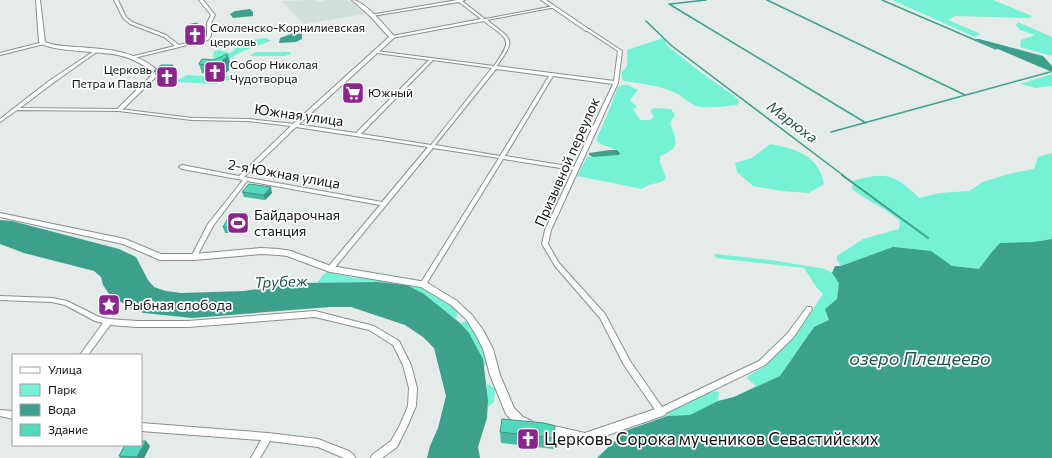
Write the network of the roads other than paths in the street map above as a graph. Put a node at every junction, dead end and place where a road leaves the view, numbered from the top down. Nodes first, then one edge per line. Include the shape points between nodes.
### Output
1 (38, 0) edge
2 (116, 0) edge
3 (201, 0) edge
4 (354, 0) edge
5 (460, 0) edge
6 (465, 0) edge
7 (543, 0) edge
8 (554, 7) junction
9 (372, 15) junction
10 (483, 20) junction
11 (588, 30) joint
12 (392, 37) junction
13 (43, 43) junction
14 (178, 46) junction
15 (97, 50) junction
16 (377, 52) junction
17 (0, 54) edge
18 (135, 57) junction
19 (432, 59) junction
20 (494, 67) junction
21 (552, 74) junction
22 (616, 83) junction
23 (17, 109) junction
24 (119, 110) junction
25 (0, 122) edge
26 (295, 125) junction
27 (357, 135) junction
28 (432, 147) junction
29 (501, 157) junction
30 (182, 167) dead end
31 (576, 170) junction
32 (243, 179) junction
33 (257, 181) junction
34 (231, 198) junction
35 (382, 204) junction
36 (0, 215) edge
37 (194, 257) junction
38 (330, 268) junction
39 (423, 284) junction
40 (0, 298) edge
41 (809, 309) dead end
42 (108, 322) junction
43 (85, 354) edge
44 (661, 412) junction
45 (0, 413) edge
46 (12, 415) edge
47 (142, 427) edge
48 (268, 437) junction
49 (255, 458) edge
50 (351, 458) edge
51 (375, 458) edge

1 - 13 street
2 - 14 street via 125,18 131,23 165,36
3 - 14 street via 213,15 209,23 209,36 204,40
4 - 9 street
5 - 6 street
5 - 9 street
5 - 10 street
7 - 8 street, Призывной переулок
8 - 10 street
8 - 11 street, Призывной переулок
9 - 12 street
10 - 12 street
10 - 20 street via 506,37 508,42
11 - 22 street, Призывной переулок via 620,51
12 - 16 street
13 - 15 street via 57,47
13 - 17 street
14 - 18 street
15 - 18 street
15 - 23 street
16 - 19 street
16 - 26 street
18 - 24 street via 157,73
19 - 20 street
19 - 27 street
20 - 21 street
20 - 28 street
21 - 22 street
21 - 29 street
22 - 31 street, Призывной переулок
23 - 24 street, Южная улица
23 - 25 street
24 - 26 street, Южная улица via 192,119 248,120
26 - 27 street, Южная улица
26 - 32 street
27 - 28 street, Южная улица
28 - 29 street, Южная улица
28 - 35 street
29 - 31 street, Южная улица
29 - 39 street
30 - 32 street, 2-я Южная улица
31 - 44 street, Призывной переулок via 548,230 545,244 557,264 603,316 627,363
32 - 33 street, 2-я Южная улица
32 - 34 street
33 - 34 street
33 - 35 street, 2-я Южная улица
34 - 37 street via 210,225
35 - 38 street
36 - 37 street via 125,242 160,257
37 - 38 street via 271,251 288,253
38 - 39 street
39 - 44 street via 454,303 469,317 488,349 495,375 510,411 519,421 585,438
40 - 42 street via 67,303
41 - 44 street via 790,336 762,364
42 - 43 street
42 - 51 street via 188,324 315,314 370,328 396,343 407,365 413,388 412,406 394,444
45 - 46 street
47 - 48 street
48 - 49 street
48 - 50 street via 318,443

